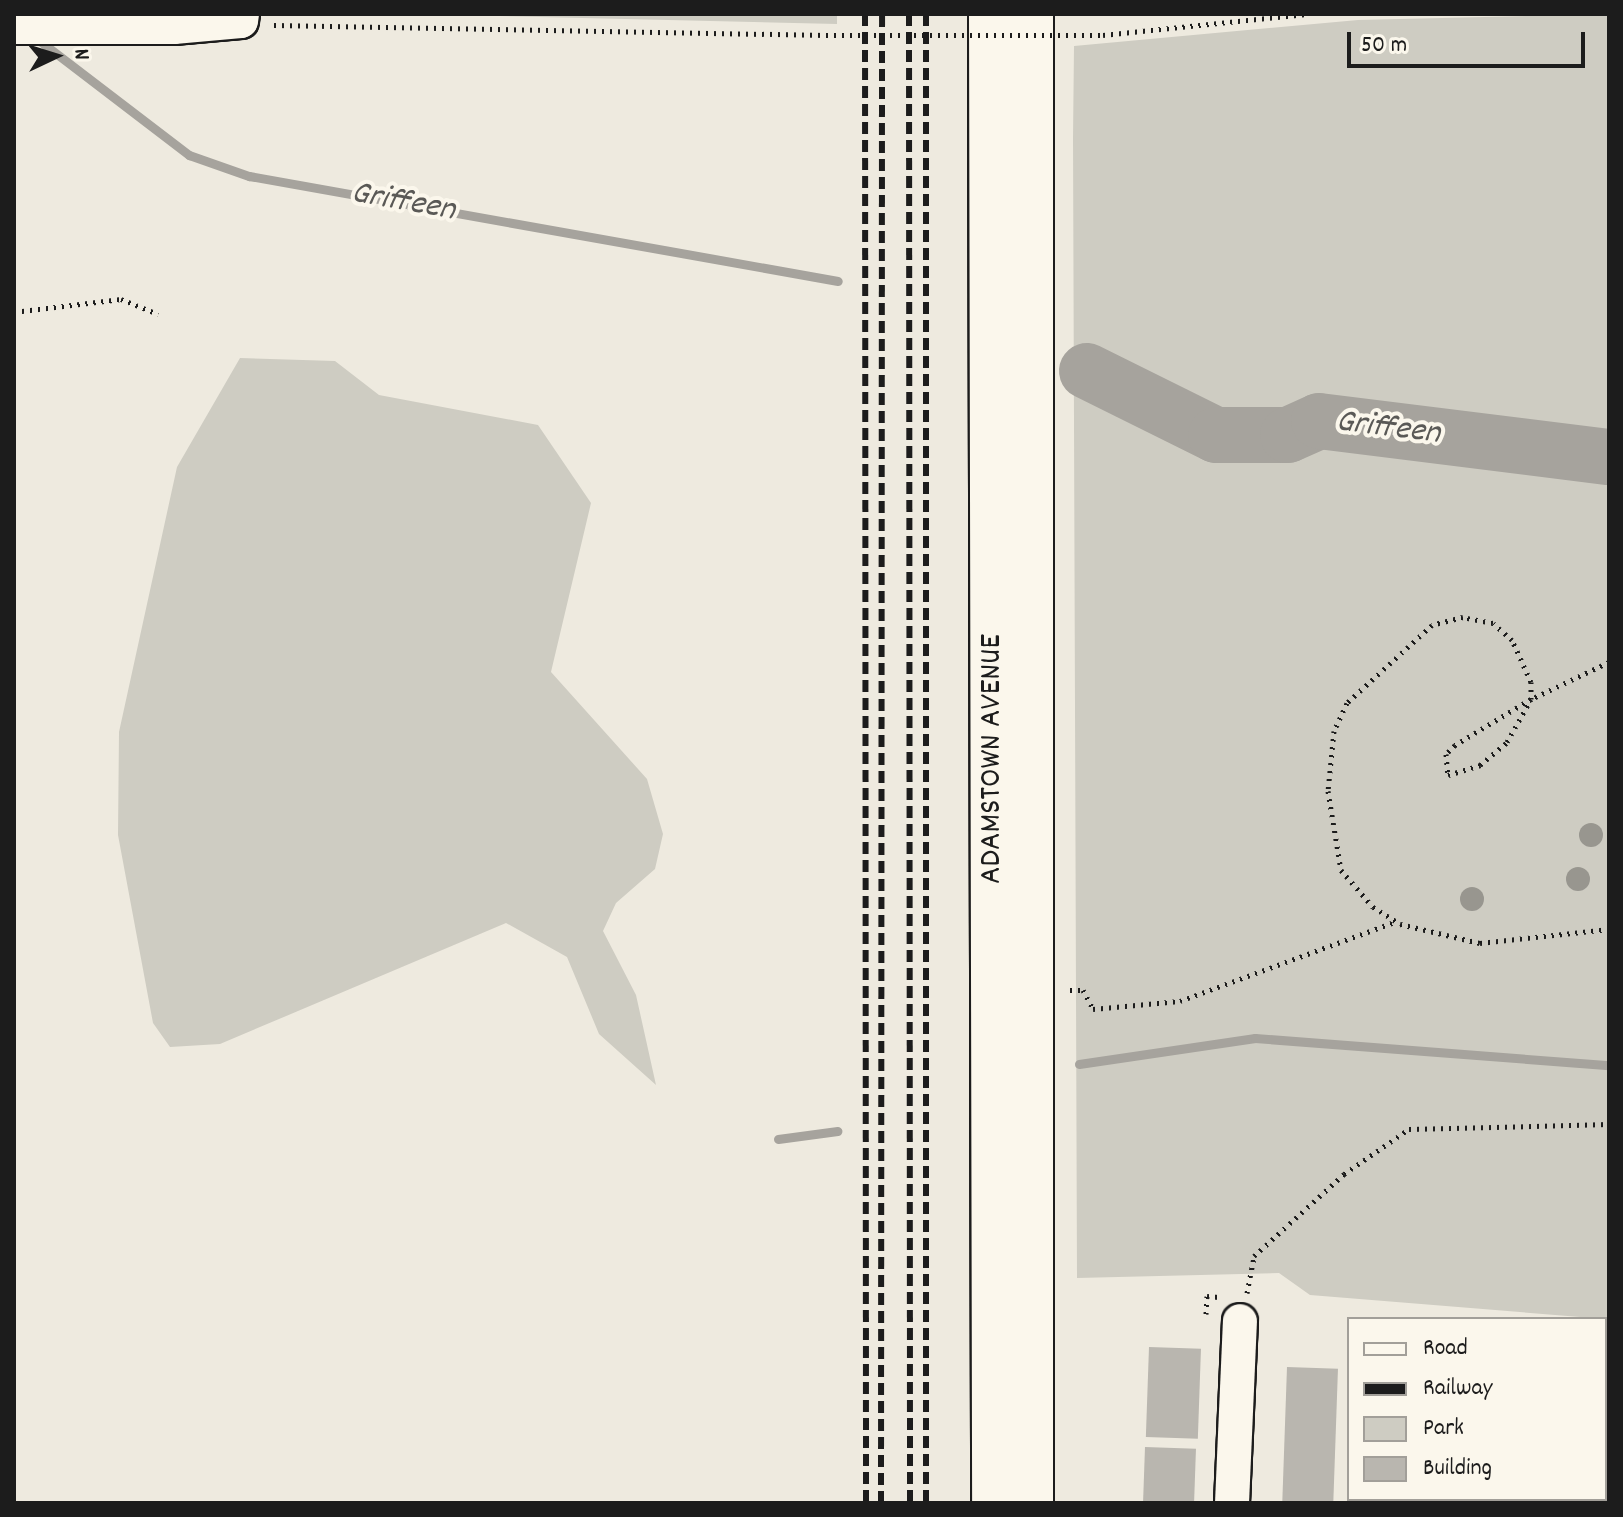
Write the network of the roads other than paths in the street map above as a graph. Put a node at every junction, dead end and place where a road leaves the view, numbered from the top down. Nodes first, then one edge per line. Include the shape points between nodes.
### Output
1 (991, 14) edge
2 (1031, 14) edge
3 (242, 18) edge
4 (14, 27) edge
5 (1243, 1310) road end
6 (994, 1503) edge
7 (1031, 1503) edge
8 (1232, 1503) edge

1 - 6 street, ADAMSTOWN AVENUE
2 - 7 street, ADAMSTOWN AVENUE
3 - 4 street
5 - 8 street

